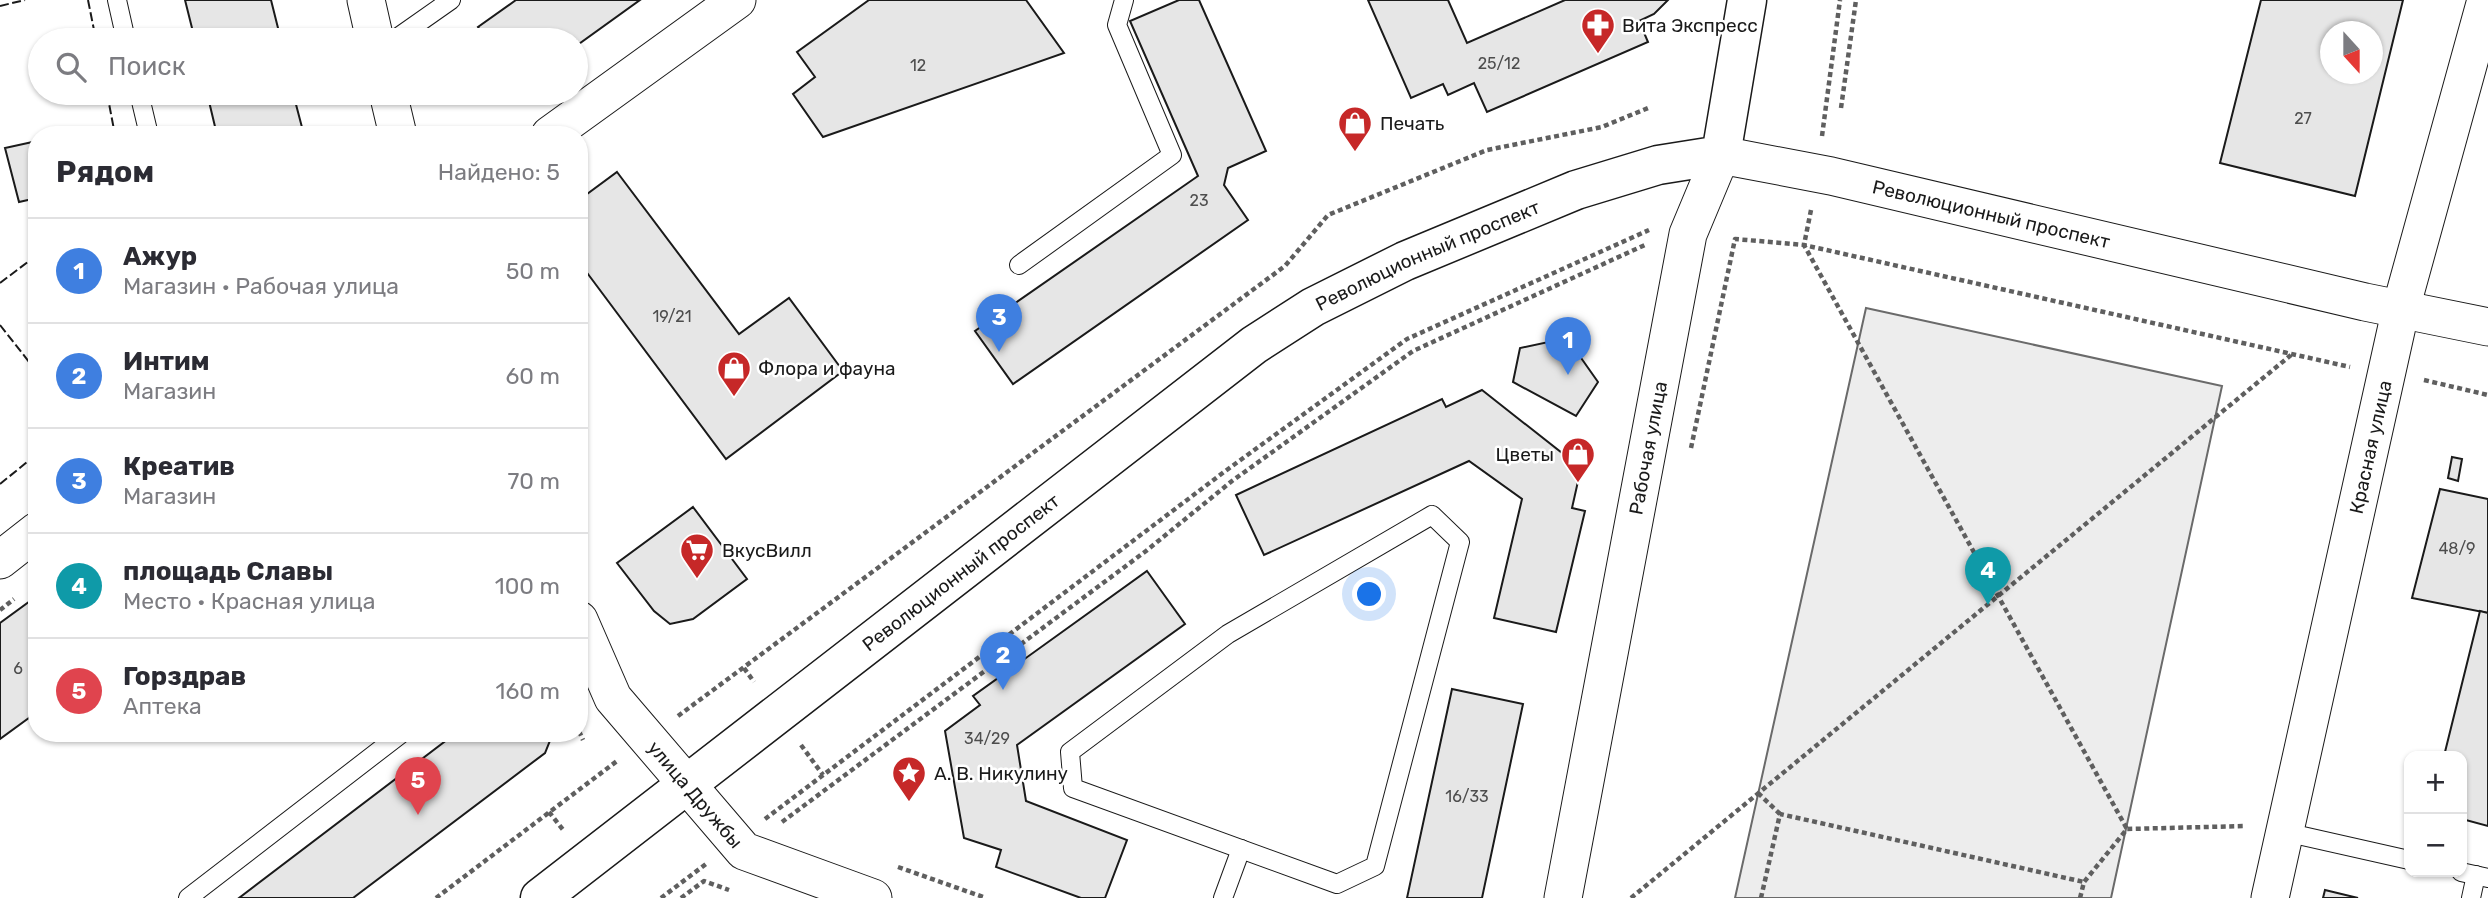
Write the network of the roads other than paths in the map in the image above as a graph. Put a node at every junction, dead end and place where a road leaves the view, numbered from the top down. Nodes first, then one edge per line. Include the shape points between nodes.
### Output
1 (117, 0) edge
2 (366, 0) edge
3 (451, 0) edge
4 (1124, 0) edge
5 (1747, 0) edge
6 (2486, 0) edge
7 (735, 1) edge
8 (123, 28) edge
9 (372, 28) edge
10 (411, 28) edge
11 (142, 105) edge
12 (391, 105) edge
13 (147, 126) edge
14 (396, 126) edge
15 (562, 126) edge
16 (1721, 155) junction
17 (1019, 265) dead end
18 (2402, 308) junction
19 (2488, 327) edge
20 (28, 538) edge
21 (0, 560) edge
22 (588, 641) edge
23 (390, 742) edge
24 (688, 786) junction
25 (2285, 832) junction
26 (1241, 849) junction
27 (2404, 859) edge
28 (2475, 875) edge
29 (188, 898) edge
30 (540, 898) edge
31 (873, 898) edge
32 (1223, 898) edge
33 (1563, 898) edge
34 (2270, 898) edge
35 (2471, 898) edge

1 - 8 lane
2 - 9 street
3 - 10 lane
4 - 17 lane via 1117,25 1172,155
5 - 16 street, Рабочая улица
6 - 18 street, Красная улица
7 - 15 street
11 - 13 lane
12 - 14 street
16 - 18 street, Революционный проспект via 1831,176
16 - 24 street, Революционный проспект via 1658,165 1576,190 1405,261 1313,307 1254,345
16 - 33 street, Рабочая улица via 1688,234
18 - 19 street, Революционный проспект
18 - 25 street, Красная улица
20 - 21 street
22 - 24 street, улица Дружбы via 613,698
23 - 29 lane
24 - 30 street, Революционный проспект
24 - 31 street, улица Дружбы via 744,851
25 - 27 lane
25 - 34 street, Красная улица
26 - 26 lane via 1073,788 1070,752 1228,634 1432,514 1461,542 1376,866 1337,884
26 - 32 lane
28 - 35 lane

